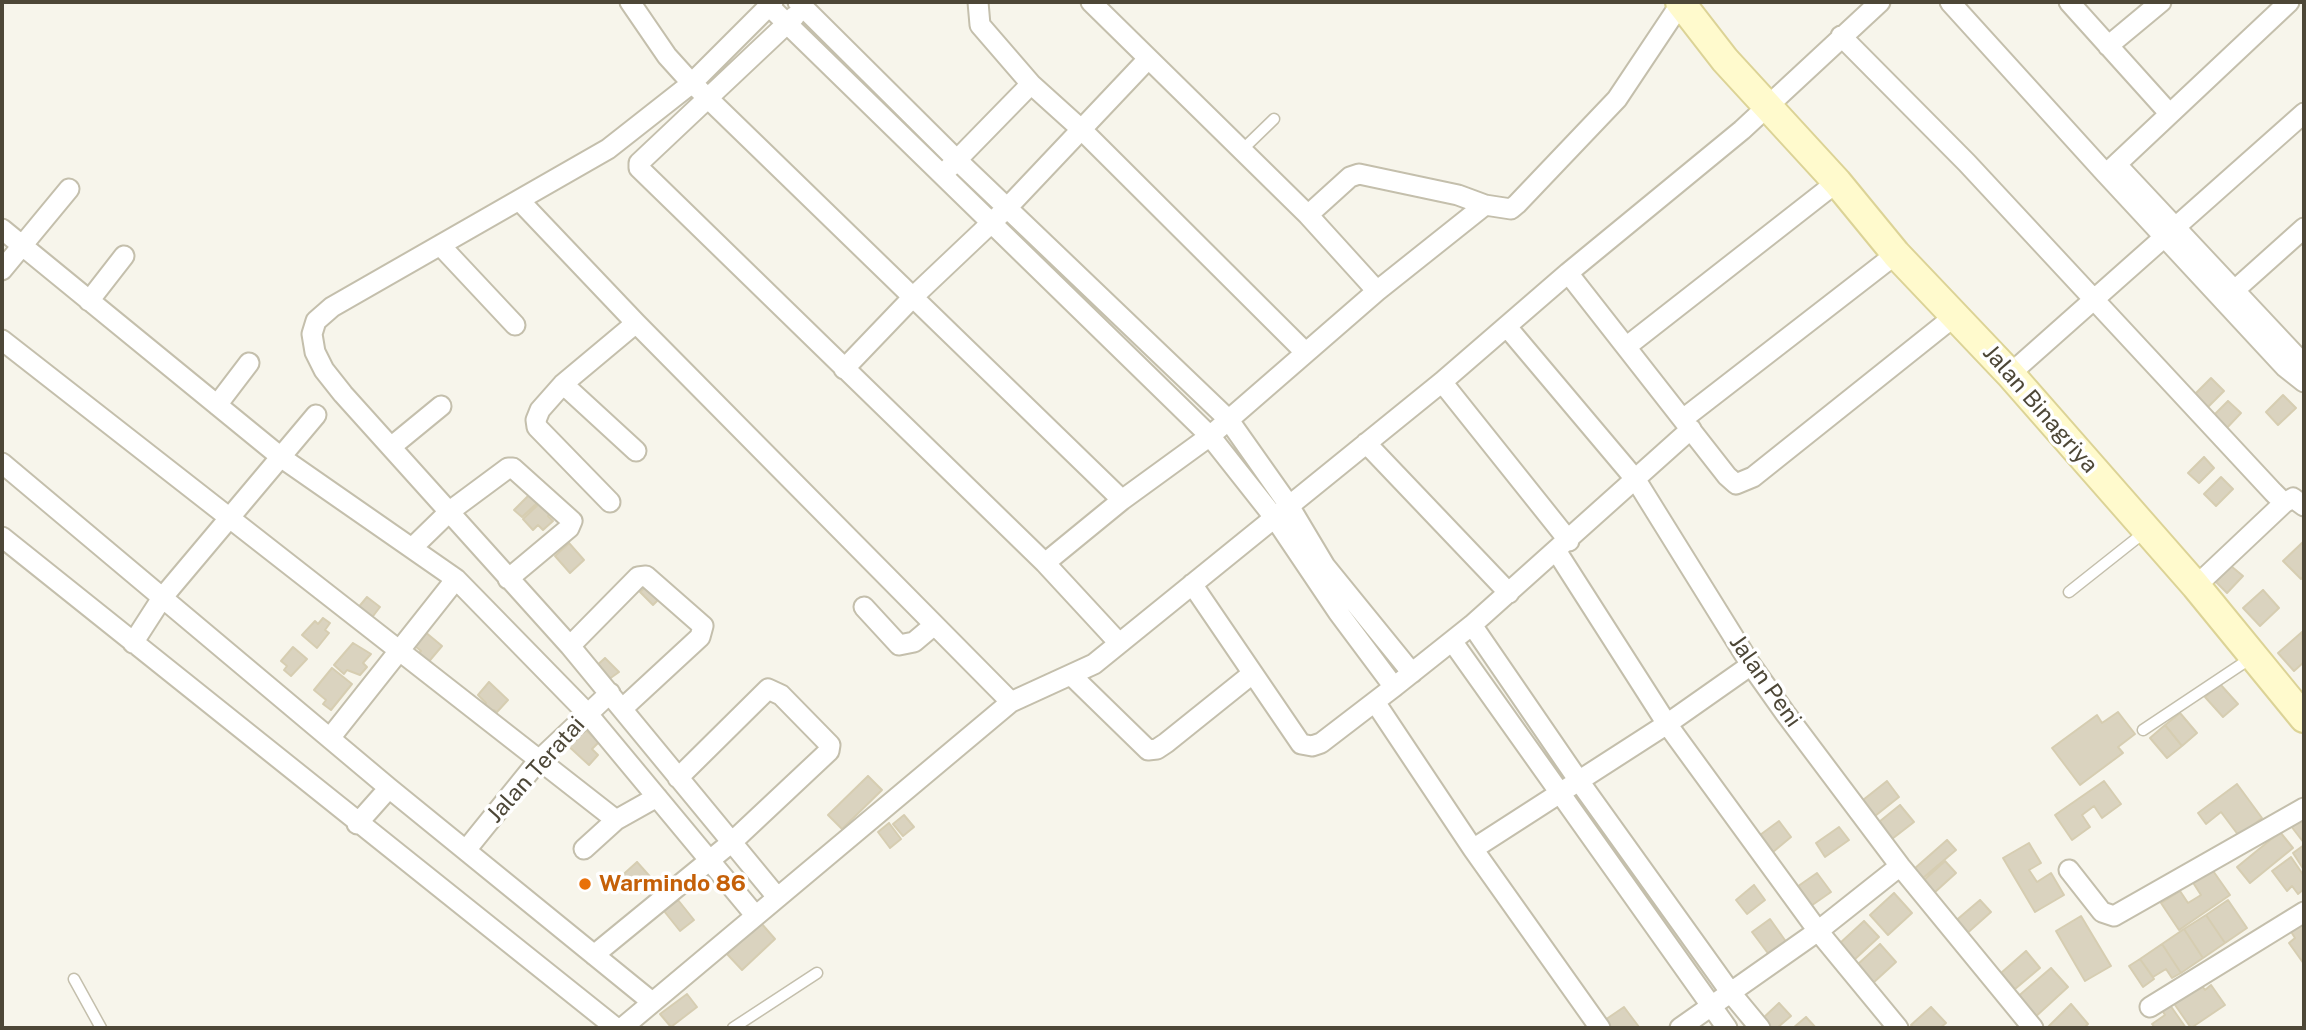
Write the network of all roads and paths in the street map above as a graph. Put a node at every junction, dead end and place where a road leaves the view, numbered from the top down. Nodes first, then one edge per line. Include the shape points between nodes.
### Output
1 (630, 2) edge
2 (978, 2) edge
3 (1091, 2) edge
4 (1680, 2) edge
5 (1880, 2) edge
6 (1950, 2) edge
7 (2069, 2) edge
8 (2161, 2) edge
9 (2289, 2) edge
10 (771, 4) edge
11 (800, 4) edge
12 (787, 24) junction
13 (1841, 36) junction
14 (2108, 46) junction
15 (1148, 59) junction
16 (689, 80) junction
17 (1031, 84) junction
18 (708, 98) junction
19 (1768, 106) junction
20 (2169, 113) junction
21 (2304, 113) edge
22 (1274, 119) dead end
23 (1082, 130) junction
24 (1242, 150) junction
25 (957, 160) junction
26 (2111, 169) junction
27 (941, 177) junction
28 (1838, 181) junction
29 (69, 189) dead end
30 (519, 200) junction
31 (1485, 205) junction
32 (1007, 208) junction
33 (1308, 215) junction
34 (991, 223) junction
35 (2304, 228) edge
36 (2, 229) edge
37 (2171, 233) junction
38 (440, 245) junction
39 (22, 246) junction
40 (1896, 254) junction
41 (124, 256) dead end
42 (2, 270) edge
43 (1568, 273) junction
44 (1377, 290) junction
45 (2230, 295) junction
46 (914, 296) junction
47 (2094, 299) junction
48 (89, 301) junction
49 (1956, 315) junction
50 (636, 323) junction
51 (515, 325) dead end
52 (1507, 327) junction
53 (2, 340) edge
54 (1626, 347) junction
55 (1305, 352) junction
56 (2297, 361) edge
57 (249, 363) dead end
58 (844, 369) junction
59 (2010, 374) junction
60 (1442, 382) junction
61 (2304, 382) edge
62 (563, 384) junction
63 (217, 405) junction
64 (441, 406) dead end
65 (316, 415) dead end
66 (1228, 419) junction
67 (1687, 424) junction
68 (1210, 436) junction
69 (1366, 443) junction
70 (391, 447) junction
71 (636, 451) dead end
72 (282, 458) junction
73 (2, 463) edge
74 (1636, 480) junction
75 (1122, 500) junction
76 (610, 502) dead end
77 (2294, 504) edge
78 (1281, 511) junction
79 (444, 516) junction
80 (229, 520) junction
81 (2146, 531) junction
82 (2, 537) edge
83 (1563, 546) junction
84 (412, 548) junction
85 (1045, 563) junction
86 (1319, 571) junction
87 (456, 579) junction
88 (508, 579) junction
89 (1192, 583) junction
90 (2196, 586) junction
91 (2069, 592) dead end
92 (1509, 593) junction
93 (162, 598) junction
94 (864, 607) dead end
95 (1472, 625) junction
96 (933, 626) junction
97 (1452, 641) junction
98 (133, 642) junction
99 (1119, 643) junction
100 (570, 646) junction
101 (397, 650) junction
102 (2252, 657) junction
103 (1751, 665) junction
104 (1412, 673) junction
105 (1252, 674) junction
106 (1071, 675) junction
107 (1394, 687) junction
108 (599, 702) junction
109 (1011, 702) junction
110 (1375, 702) junction
111 (622, 709) junction
112 (2304, 718) edge
113 (1667, 724) junction
114 (2143, 730) dead end
115 (330, 738) junction
116 (538, 761) junction
117 (678, 778) junction
118 (1579, 781) junction
119 (389, 788) junction
120 (1559, 794) junction
121 (657, 796) junction
122 (2304, 808) edge
123 (616, 820) junction
124 (357, 824) junction
125 (731, 842) junction
126 (584, 849) dead end
127 (1473, 849) junction
128 (466, 850) junction
129 (711, 860) junction
130 (1900, 866) junction
131 (2069, 870) dead end
132 (777, 897) junction
133 (2304, 912) edge
134 (755, 915) junction
135 (1818, 931) junction
136 (594, 955) junction
137 (817, 973) dead end
138 (74, 979) dead end
139 (1731, 993) junction
140 (652, 1002) junction
141 (1712, 1007) junction
142 (2150, 1007) dead end
143 (628, 1026) edge
144 (101, 1028) edge
145 (733, 1028) edge
146 (1600, 1028) edge
147 (1680, 1028) edge
148 (1727, 1028) edge
149 (1760, 1028) edge
150 (1898, 1028) edge
151 (2034, 1028) edge

1 - 16 street
2 - 17 street via 980,25
3 - 15 street
4 - 19 street, Jalan Binagriya
4 - 31 street via 1616,99 1582,139 1511,209
5 - 13 street
6 - 26 street
7 - 14 street
8 - 14 street
9 - 20 street
10 - 12 street
10 - 16 street
11 - 12 street
11 - 25 street
12 - 18 street
12 - 27 street
13 - 19 street
13 - 47 street
14 - 20 street
15 - 23 street
15 - 24 street
16 - 18 street
16 - 30 street via 608,149
17 - 23 street
17 - 25 street
18 - 46 street
18 - 58 street via 639,163 639,169
19 - 28 street, Jalan Binagriya
19 - 43 street
20 - 26 street
21 - 37 street
22 - 24 lane
23 - 32 street
23 - 55 street
24 - 33 street
25 - 27 street
25 - 32 street
26 - 37 street
27 - 34 street
28 - 40 street, Jalan Binagriya
28 - 54 street
29 - 39 street
30 - 38 street
30 - 50 street
31 - 33 street via 1359,174
31 - 44 street
32 - 34 street
32 - 66 street
33 - 44 street
34 - 46 street
34 - 68 street
35 - 45 street
36 - 39 street
37 - 45 street
37 - 47 street
38 - 51 street
38 - 70 street via 332,307 316,321 312,334 324,370
39 - 42 street
39 - 48 street
40 - 49 street, Jalan Binagriya
40 - 67 street
41 - 48 street
43 - 52 street
43 - 54 street
44 - 55 street
45 - 56 street
46 - 58 street
46 - 75 street
47 - 59 street
47 - 77 street
48 - 63 street
49 - 59 street, Jalan Binagriya
49 - 67 street via 1742,484 1727,476
50 - 62 street
50 - 96 street
52 - 60 street
52 - 74 street, Jalan Peni
53 - 80 street
54 - 67 street
55 - 66 street
56 - 61 street
57 - 63 street
58 - 85 street
59 - 81 street, Jalan Binagriya
60 - 69 street
60 - 83 street
62 - 71 street
62 - 76 street via 537,415 537,427
63 - 72 street
64 - 70 street
65 - 72 street
66 - 68 street
66 - 78 street
67 - 74 street
68 - 75 street
68 - 78 street
69 - 78 street
69 - 92 street
70 - 79 street
72 - 80 street
72 - 84 street
73 - 93 street
74 - 83 street
74 - 103 street, Jalan Peni
75 - 85 street
77 - 90 street
78 - 86 street
78 - 89 street
79 - 84 street
79 - 88 street
79 - 88 street via 513,468 569,516 569,528
80 - 93 street
80 - 101 street
81 - 90 street, Jalan Binagriya
81 - 91 lane
82 - 98 street
83 - 92 street
83 - 113 street
84 - 87 street
85 - 99 street
86 - 104 street
86 - 107 street
87 - 101 street
87 - 108 street
88 - 100 street
89 - 99 street
89 - 105 street
90 - 102 street, Jalan Binagriya
92 - 95 street
93 - 98 street
93 - 115 street
94 - 96 street via 899,645 914,642
95 - 97 street
95 - 118 street
96 - 109 street
97 - 104 street
97 - 120 street
98 - 124 street
99 - 106 street via 1094,664
100 - 108 street
100 - 111 street via 638,577 646,576 703,626 700,636
101 - 115 street
101 - 116 street
102 - 112 street, Jalan Binagriya
102 - 114 lane
103 - 113 street
103 - 130 street, Jalan Peni
104 - 107 street
105 - 106 street via 1166,743 1148,750
105 - 110 street via 1301,744 1321,743
106 - 109 street
107 - 110 street
108 - 111 street
108 - 116 street, Jalan Teratai
108 - 121 street
109 - 132 street
110 - 127 street
111 - 117 street
113 - 118 street
113 - 135 street
115 - 119 street
116 - 123 street
116 - 128 street, Jalan Teratai
117 - 125 street
117 - 125 street via 768,689 781,695 830,746
118 - 120 street
118 - 139 street
119 - 124 street
119 - 128 street
120 - 127 street
120 - 141 street
121 - 123 street
121 - 129 street
122 - 131 street via 2114,916 2102,912
123 - 126 street
124 - 143 street
125 - 129 street
125 - 132 street
127 - 146 street
128 - 136 street
129 - 134 street
129 - 136 street
130 - 135 street
130 - 151 street, Jalan Peni
132 - 134 street
133 - 142 street
134 - 140 street
135 - 139 street
135 - 150 street
136 - 140 street
137 - 145 lane
138 - 144 lane
139 - 141 street
139 - 149 street
140 - 143 street
141 - 147 street
141 - 148 street

